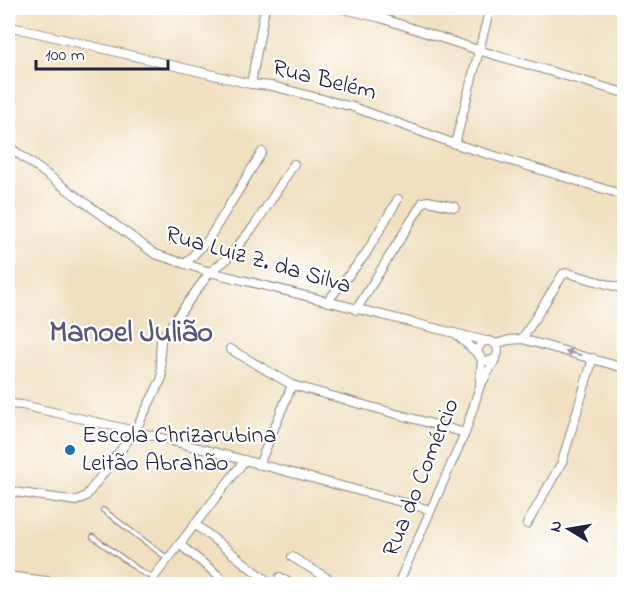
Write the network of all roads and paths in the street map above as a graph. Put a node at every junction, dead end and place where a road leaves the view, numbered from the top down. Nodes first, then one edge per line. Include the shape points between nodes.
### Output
1 (265, 8) edge
2 (340, 8) edge
3 (490, 8) edge
4 (8, 26) edge
5 (478, 50) junction
6 (251, 84) junction
7 (622, 92) edge
8 (455, 144) junction
9 (8, 146) edge
10 (262, 152) dead end
11 (294, 164) dead end
12 (624, 195) edge
13 (398, 199) dead end
14 (455, 207) dead end
15 (185, 264) junction
16 (210, 272) junction
17 (624, 289) edge
18 (327, 302) junction
19 (356, 310) junction
20 (457, 335) junction
21 (522, 339) junction
22 (486, 341) junction
23 (495, 344) junction
24 (230, 349) dead end
25 (480, 357) junction
26 (496, 358) junction
27 (593, 358) junction
28 (624, 368) edge
29 (292, 384) junction
30 (480, 386) junction
31 (8, 404) edge
32 (135, 431) junction
33 (465, 433) junction
34 (245, 460) junction
35 (260, 465) junction
36 (8, 491) edge
37 (103, 510) dead end
38 (431, 510) junction
39 (527, 524) dead end
40 (196, 525) junction
41 (93, 537) dead end
42 (179, 544) junction
43 (292, 557) dead end
44 (168, 559) junction
45 (8, 576) edge
46 (154, 577) joint
47 (280, 578) dead end
48 (266, 580) dead end
49 (70, 585) edge
50 (229, 585) edge
51 (291, 585) edge
52 (337, 585) edge
53 (398, 585) edge

1 - 6 street
2 - 5 street
3 - 5 street
4 - 6 street, Rua Belém
5 - 7 street
5 - 8 street
6 - 8 street, Rua Belém via 353,107
8 - 12 street, Rua Belém
9 - 15 street, Rua Luiz Z. da Silva via 155,254
10 - 15 street via 208,240
11 - 16 street via 255,225 226,260
13 - 18 street via 365,255
14 - 19 street via 423,202
15 - 16 street, Rua Luiz Z. da Silva
16 - 18 street, Rua Luiz Z. da Silva
16 - 32 street via 161,339 162,378
17 - 21 street via 568,273 562,276
18 - 19 street, Rua Luiz Z. da Silva
19 - 20 street, Rua Luiz Z. da Silva
20 - 22 street, Rua Luiz Z. da Silva
20 - 25 street, Rua Luiz Z. da Silva
21 - 23 street
27 -> 21 street
22 - 23 street
22 - 25 street via 480,345
23 - 26 street
24 - 29 street
25 - 26 street via 488,361
25 - 30 street, Rua do Comércio
26 - 30 street, Rua do Comércio
27 - 28 street
27 - 39 street via 562,462
29 - 33 street
29 - 35 street
30 - 33 street, Rua do Comércio
31 - 32 street
32 - 34 street
32 - 36 street via 102,478 76,501
33 - 38 street, Rua do Comércio
34 - 35 street
34 - 40 street
35 - 38 street
37 - 44 lane
38 - 53 street, Rua do Comércio
40 - 42 street
40 - 48 street
41 - 46 lane
42 - 44 street
42 - 50 street
43 - 52 street
44 - 46 street
45 - 49 street
47 - 51 street

